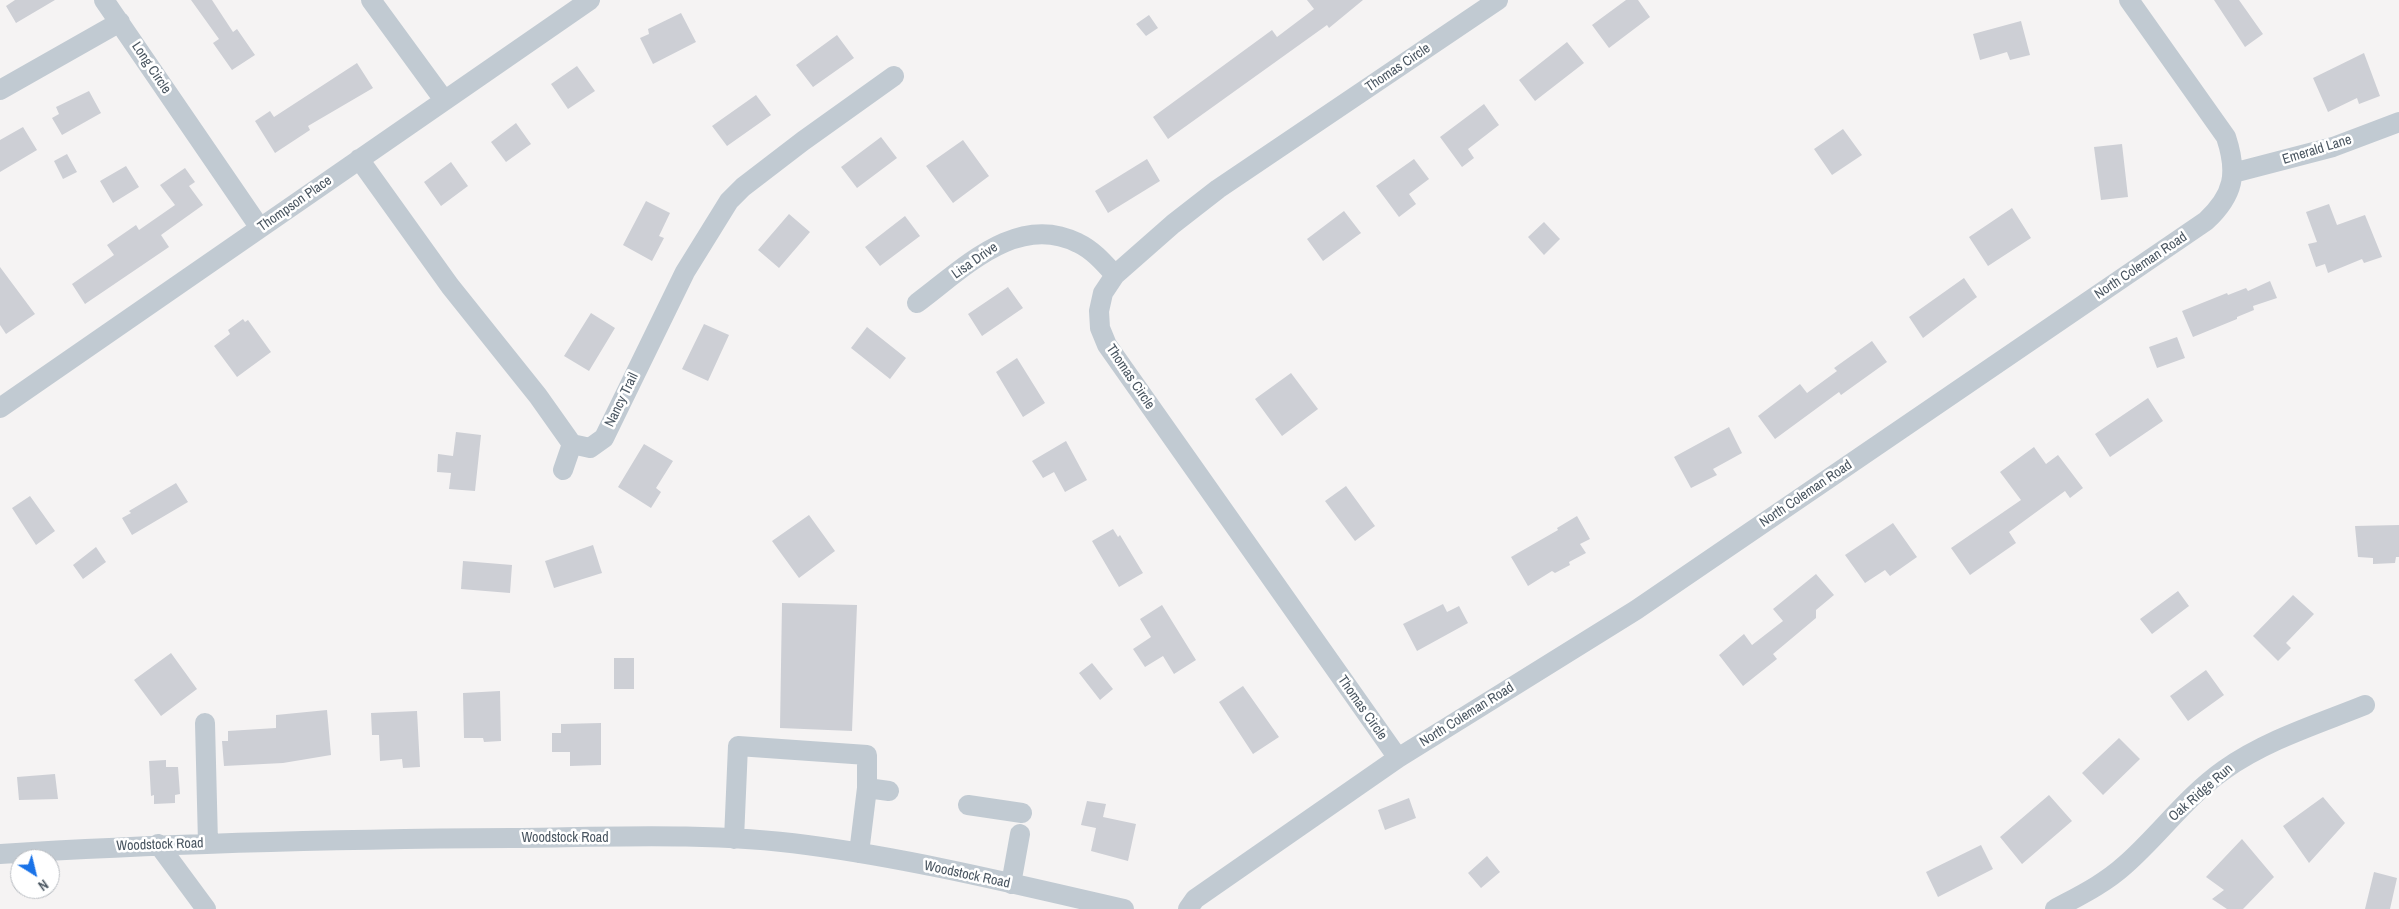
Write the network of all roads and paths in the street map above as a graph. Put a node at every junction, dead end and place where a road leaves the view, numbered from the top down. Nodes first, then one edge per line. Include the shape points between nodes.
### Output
1 (104, 0) edge
2 (371, 0) edge
3 (590, 0) edge
4 (1498, 0) edge
5 (2129, 0) edge
6 (120, 22) junction
7 (894, 76) dead end
8 (0, 90) edge
9 (444, 100) junction
10 (2399, 122) edge
11 (359, 159) junction
12 (2233, 173) junction
13 (260, 228) junction
14 (1115, 275) junction
15 (917, 303) dead end
16 (0, 408) edge
17 (572, 444) junction
18 (564, 470) dead end
19 (2365, 705) dead end
20 (205, 723) dead end
21 (1398, 758) junction
22 (867, 788) junction
23 (889, 792) dead end
24 (968, 805) dead end
25 (1022, 813) dead end
26 (1020, 834) dead end
27 (734, 839) junction
28 (208, 843) junction
29 (158, 844) junction
30 (860, 853) junction
31 (0, 854) edge
32 (1011, 884) junction
33 (206, 909) edge
34 (1124, 909) edge
35 (1188, 909) edge
36 (2054, 909) edge

1 - 6 street, Long Circle
2 - 9 street
3 - 9 street, Thompson Place
4 - 14 street, Thomas Circle via 1218,189 1172,224
5 - 12 street, North Coleman Road via 2226,137
6 - 8 street
6 - 13 street, Long Circle
7 - 17 street, Nancy Trail via 743,187 729,201 685,272 604,438 590,448
9 - 11 street, Thompson Place
10 - 12 street, Emerald Lane via 2333,147
11 - 13 street, Thompson Place
11 - 17 street via 450,286
12 - 21 street, North Coleman Road via 2230,191 2220,208 2206,221 1636,610
13 - 16 street, Thompson Place
14 - 15 street, Lisa Drive via 1096,255 1078,243 1056,235 1028,234 993,247
14 - 21 street, Thomas Circle via 1103,293 1099,311 1100,328 1107,345
17 - 18 street
19 - 36 street, Oak Ridge Run via 2266,746 2224,770 2125,866 2097,887
20 - 28 street
21 - 35 street, North Coleman Road via 1195,899
22 - 23 street
22 - 27 street via 866,755 738,746
22 - 30 street
24 - 25 street
26 - 32 street
27 - 28 street, Woodstock Road via 371,839
27 - 30 street, Woodstock Road via 805,844
28 - 29 street, Woodstock Road
29 - 31 street, Woodstock Road
29 - 33 street
30 - 32 street, Woodstock Road
32 - 34 street, Woodstock Road

